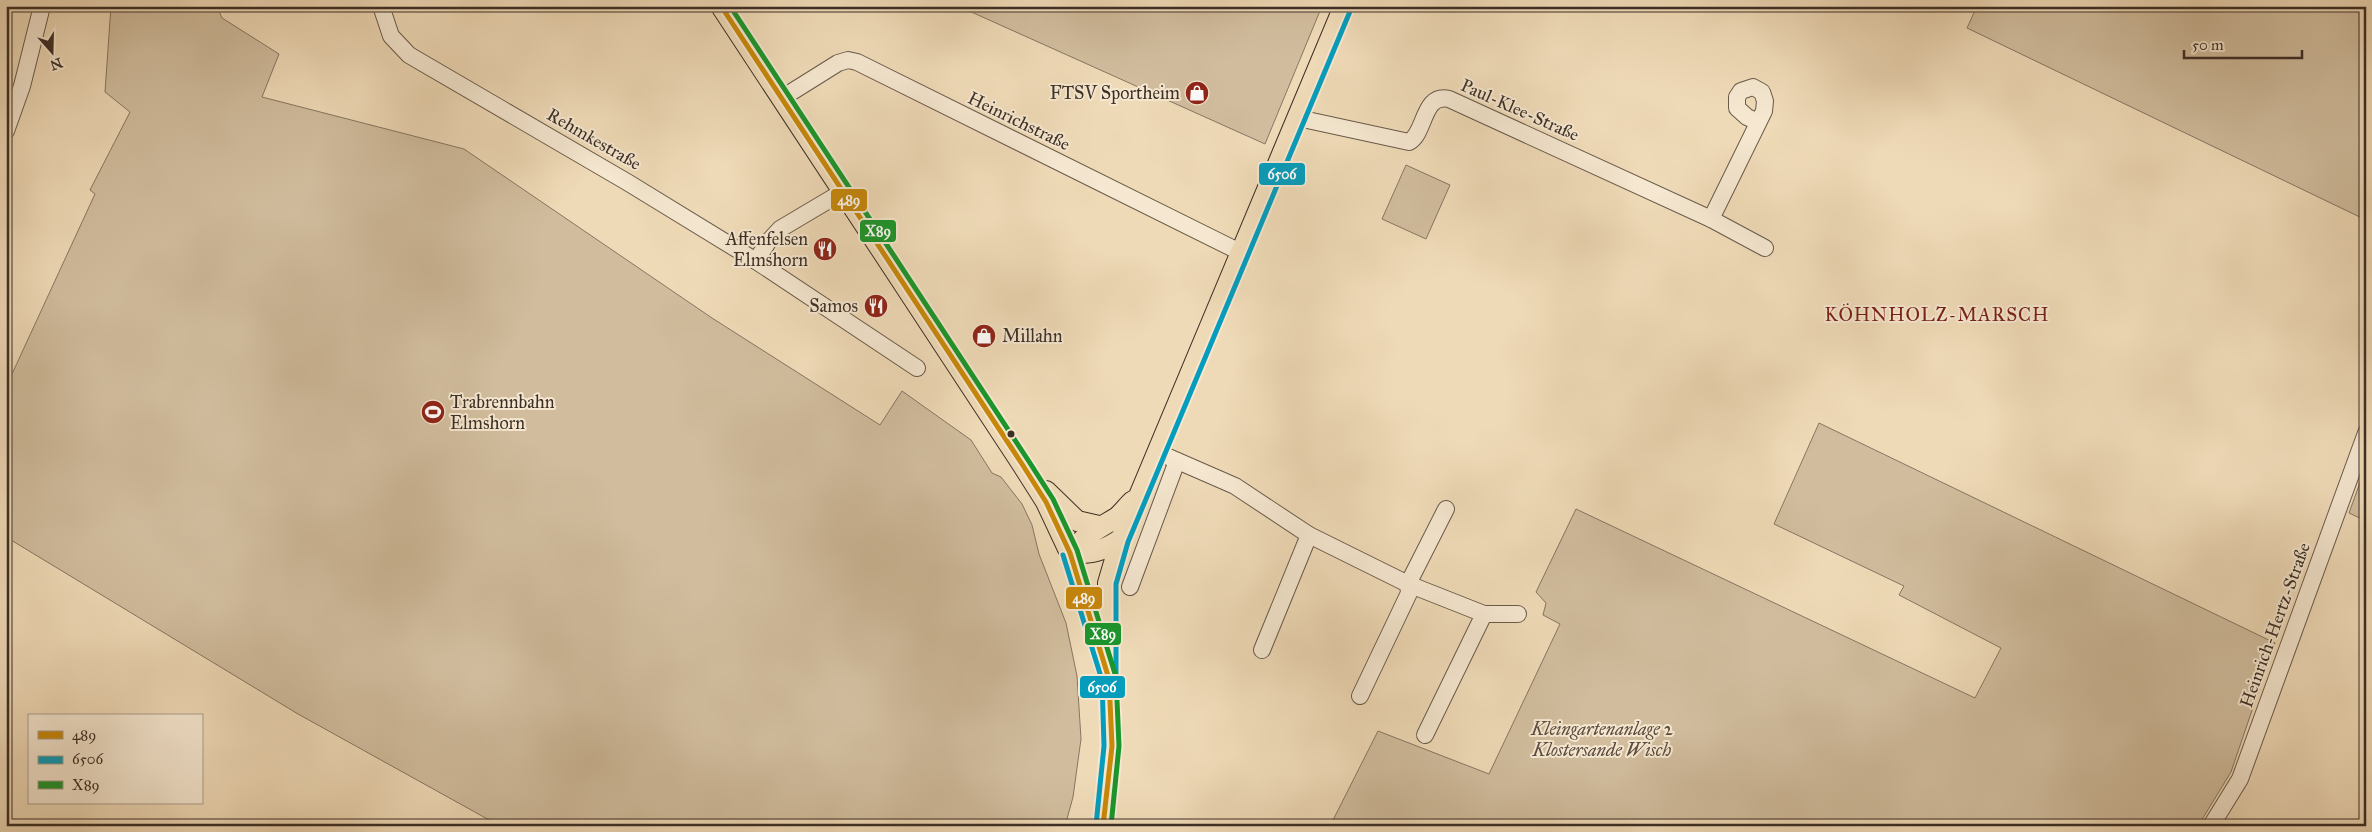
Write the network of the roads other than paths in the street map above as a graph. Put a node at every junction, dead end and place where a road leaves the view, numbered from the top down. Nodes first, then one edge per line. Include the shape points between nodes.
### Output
1 (42, 6) edge
2 (381, 6) edge
3 (721, 6) edge
4 (1344, 6) edge
5 (782, 98) junction
6 (1298, 118) junction
7 (1758, 122) dead end
8 (6, 131) edge
9 (844, 190) junction
10 (1711, 219) junction
11 (1765, 248) dead end
12 (1240, 252) junction
13 (756, 261) junction
14 (917, 368) dead end
15 (2366, 433) edge
16 (1157, 452) junction
17 (1177, 460) junction
18 (1022, 464) junction
19 (1141, 492) junction
20 (1446, 509) dead end
21 (1099, 526) junction
22 (1309, 535) junction
23 (1121, 539) junction
24 (1070, 553) junction
25 (1408, 584) junction
26 (1130, 587) dead end
27 (1484, 614) junction
28 (1518, 614) dead end
29 (1262, 650) dead end
30 (1109, 679) junction
31 (1360, 696) dead end
32 (1425, 735) dead end
33 (1103, 826) edge
34 (2210, 826) edge

1 - 8 street via 22,86
2 - 13 street, Rehmkestraße via 391,36 409,55 628,182
3 - 5 main road
4 - 6 main road
5 - 9 main road
5 - 12 street, Heinrichstraße via 838,63 857,62
6 - 10 street, Paul-Klee-Straße via 1409,142 1414,139 1433,102 1440,98 1449,99
6 - 12 main road
7 - 10 street
9 - 13 street via 780,229
9 - 18 main road
10 - 11 street, Paul-Klee-Straße
12 - 16 main road
13 - 14 street, Rehmkestraße
15 - 34 street, Heinrich-Hertz-Straße via 2240,778
16 - 17 street
16 - 19 main road
17 - 22 street via 1235,486
17 - 26 street
18 - 21 main road via 1056,503 1077,521
18 - 24 main road via 1046,502
19 - 21 main road via 1117,517
19 - 23 main road
20 - 25 street
21 - 24 main road via 1082,538
22 - 25 street
22 - 29 street
23 - 24 main road via 1101,551
23 - 30 main road via 1108,583
24 - 30 main road
25 - 27 street
25 - 31 street via 1409,592
27 - 28 street
27 - 32 street
30 - 33 main road via 1112,746

